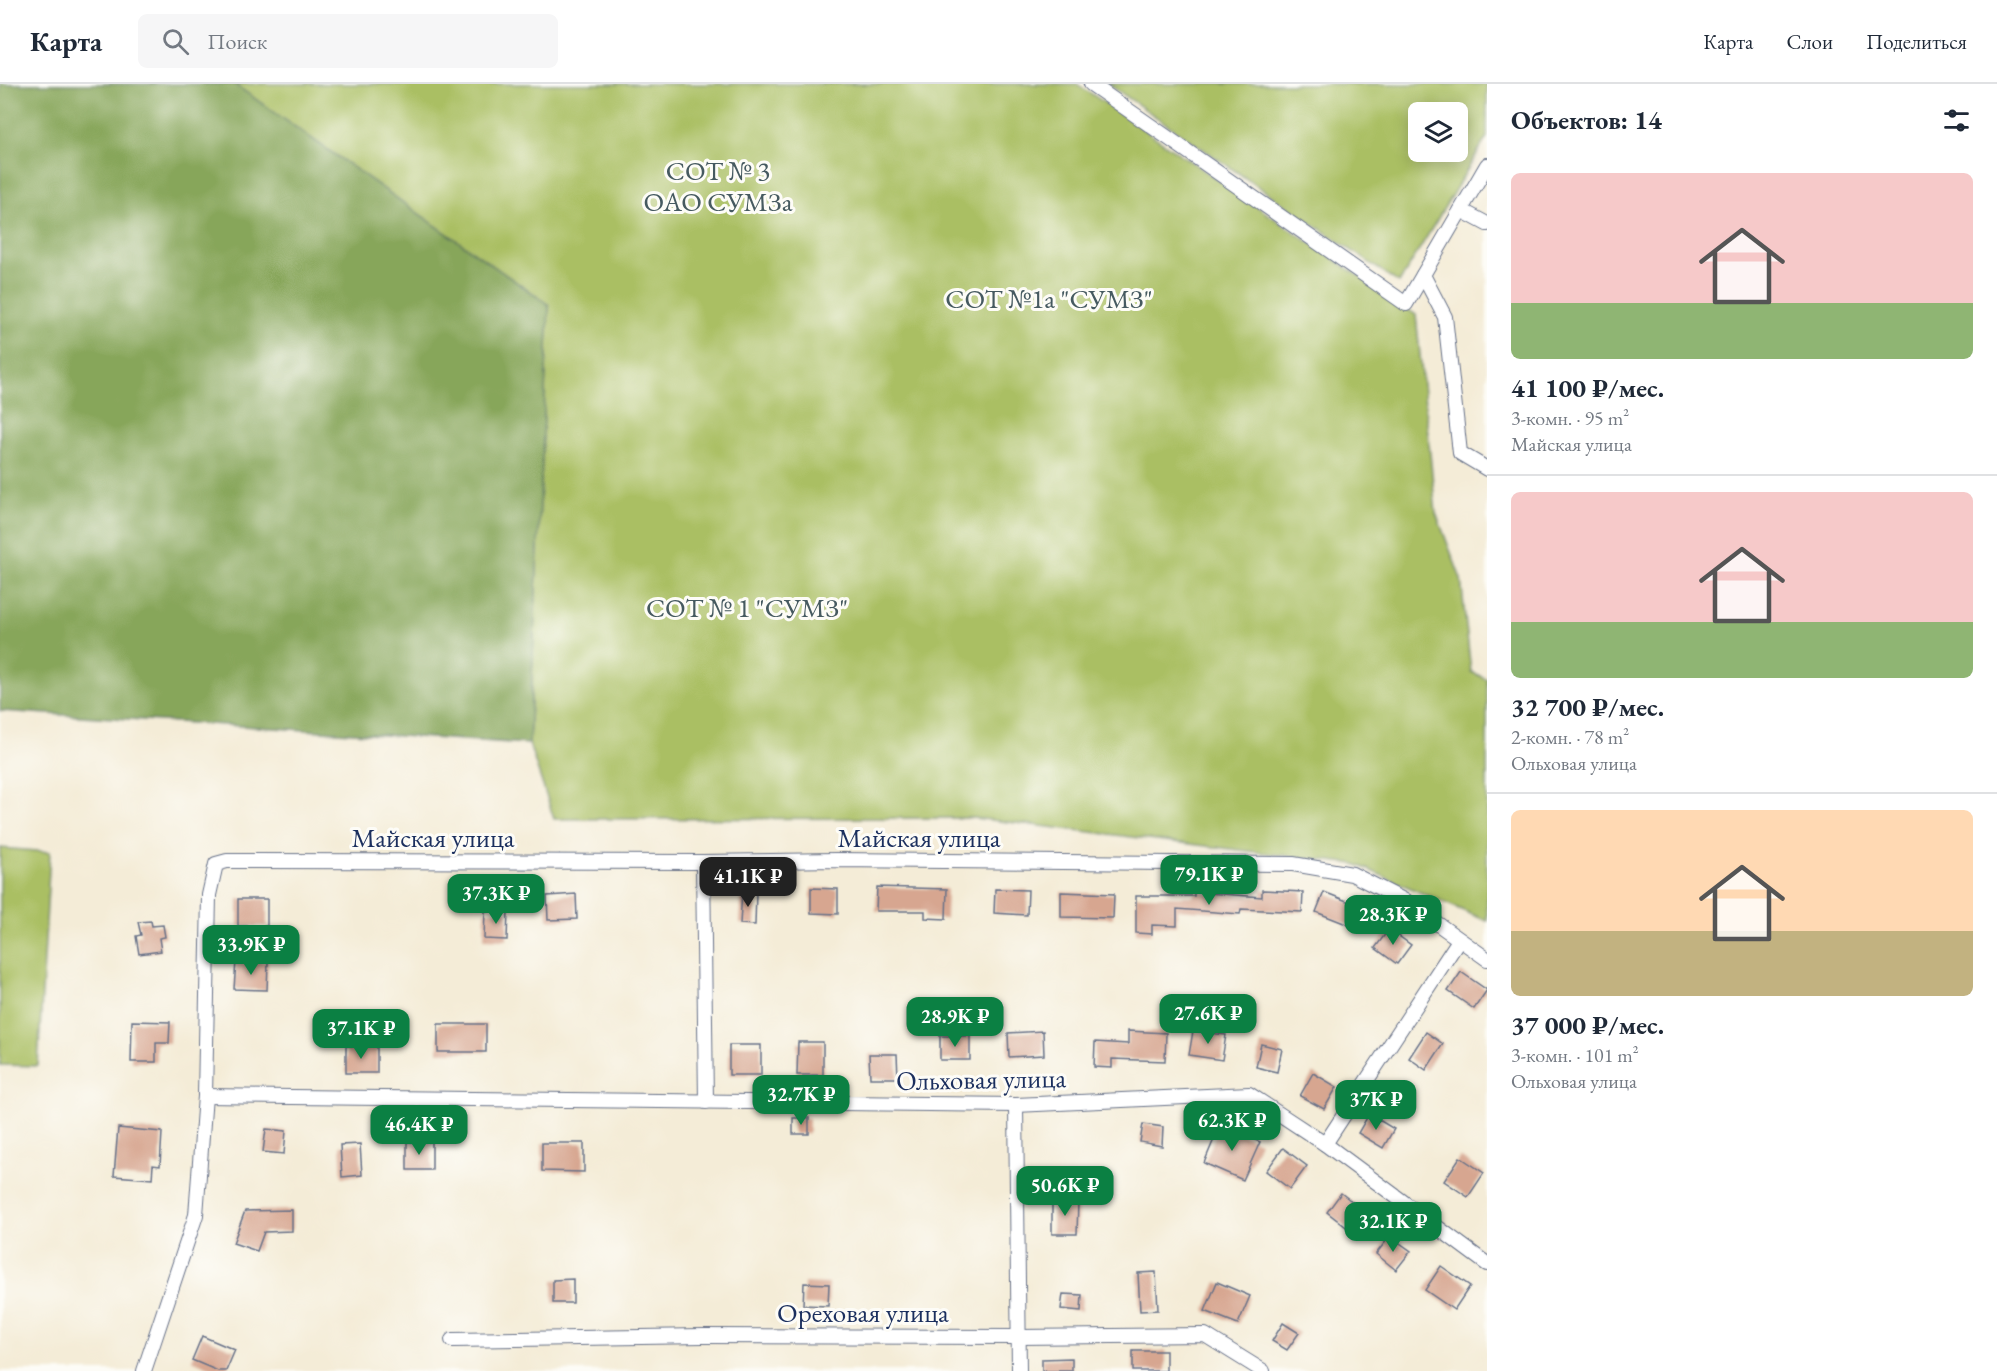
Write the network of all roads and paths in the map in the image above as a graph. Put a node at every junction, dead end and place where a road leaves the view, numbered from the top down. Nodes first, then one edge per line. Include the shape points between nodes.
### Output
1 (1091, 84) edge
2 (1487, 165) edge
3 (1461, 210) junction
4 (1487, 224) edge
5 (1423, 276) junction
6 (1487, 469) edge
7 (703, 862) junction
8 (1459, 940) junction
9 (1487, 959) edge
10 (205, 1096) junction
11 (706, 1102) junction
12 (1016, 1105) junction
13 (1325, 1144) junction
14 (1487, 1264) edge
15 (1019, 1337) junction
16 (452, 1340) dead end
17 (144, 1371) edge
18 (1019, 1371) edge
19 (1263, 1371) edge

1 - 5 street via 1406,304
2 - 3 street
3 - 4 street
3 - 5 street
5 - 6 street via 1445,316 1461,453
7 - 8 street, Майская улица via 1293,864 1352,874 1407,902
7 - 10 street, Майская улица via 216,864 209,895
7 - 11 street
8 - 9 street, Майская улица
8 - 13 street
10 - 11 street, Ольховая улица
10 - 17 street via 196,1215
11 - 12 street, Ольховая улица
12 - 13 street, Ольховая улица via 1249,1094
12 - 15 street
13 - 14 street, Ольховая улица
15 - 16 street, Ореховая улица
15 - 18 street
15 - 19 street, Ореховая улица via 1205,1335

